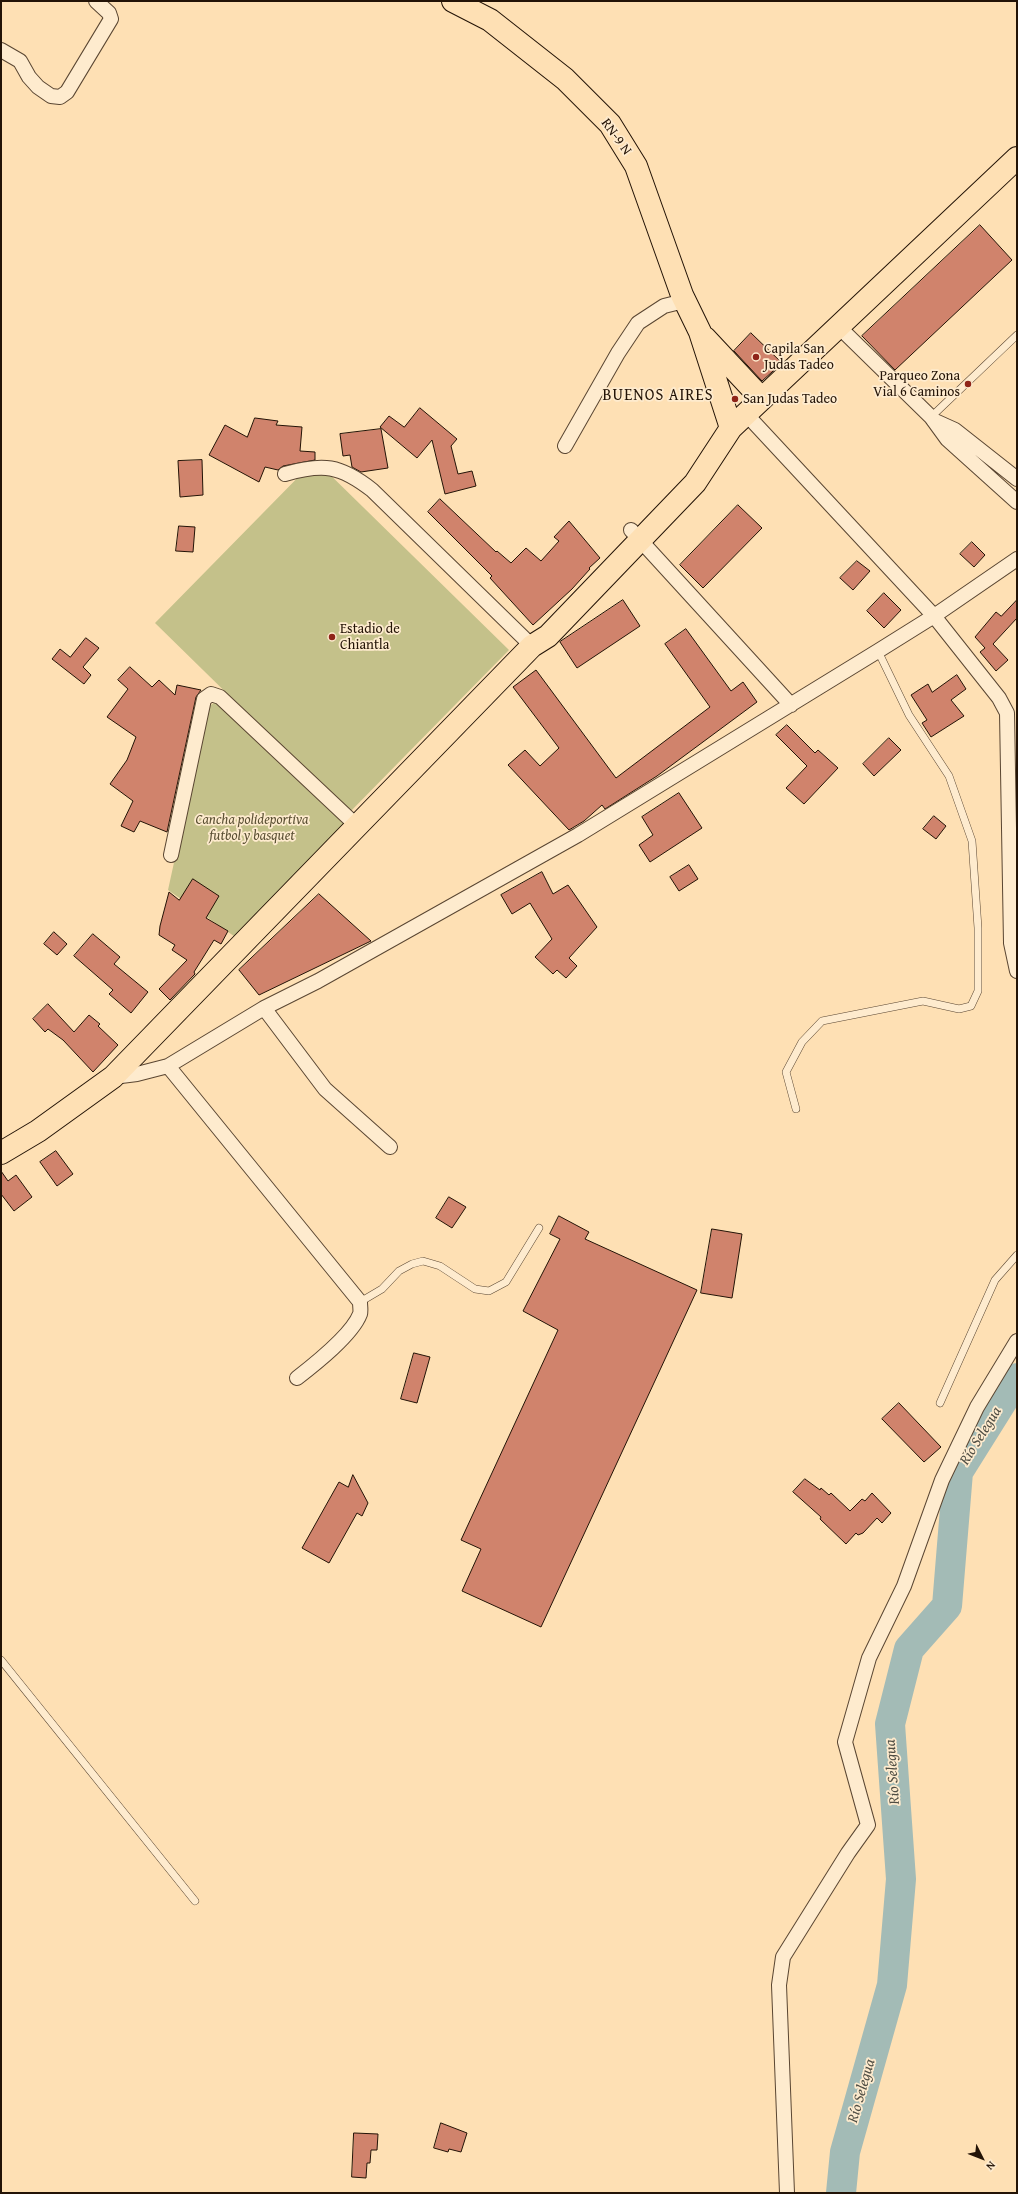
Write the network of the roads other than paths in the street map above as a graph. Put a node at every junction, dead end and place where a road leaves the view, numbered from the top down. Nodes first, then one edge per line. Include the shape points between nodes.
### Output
1 (96, 1) edge
2 (453, 1) edge
3 (1, 50) edge
4 (1017, 158) edge
5 (684, 301) junction
6 (838, 326) junction
7 (700, 332) junction
8 (1017, 335) edge
9 (761, 398) junction
10 (933, 419) junction
11 (739, 421) junction
12 (565, 446) dead end
13 (285, 474) dead end
14 (1017, 479) edge
15 (1017, 502) edge
16 (636, 535) junction
17 (1017, 558) edge
18 (934, 616) junction
19 (532, 646) junction
20 (878, 651) junction
21 (790, 705) junction
22 (358, 826) junction
23 (172, 855) dead end
24 (1017, 971) edge
25 (264, 1008) junction
26 (168, 1066) junction
27 (113, 1077) junction
28 (796, 1109) dead end
29 (390, 1147) dead end
30 (1, 1153) edge
31 (539, 1228) dead end
32 (1017, 1255) edge
33 (360, 1302) junction
34 (1017, 1341) edge
35 (297, 1378) dead end
36 (940, 1403) dead end
37 (1, 1660) edge
38 (195, 1901) dead end
39 (787, 2193) edge

1 - 3 street via 109,13 111,19 67,92 60,97 51,96 38,87 20,61
2 - 5 main road, RN-9 N via 496,25 565,79 610,124 636,166
4 - 6 main road
5 - 7 main road, RN-9 N
5 - 12 street via 664,306 638,323
6 - 9 main road
6 - 10 street
7 - 9 main road, RN-9 N
7 - 11 main road, RN-9 N
8 - 10 lane
9 - 11 main road
10 - 14 street via 955,430
10 - 15 street via 947,439
11 - 16 main road via 712,455 687,473
11 - 18 street
13 - 19 street via 309,467 326,467 358,479
16 - 19 main road via 539,628
16 - 21 street
17 - 18 street
18 - 20 street
18 - 24 street via 999,698 1007,713 1011,943
19 - 22 main road
20 - 21 street
20 - 28 lane via 909,715 949,776 972,841 978,928 978,991 971,1006 959,1009 923,1001 822,1021 802,1042 786,1072
21 - 25 street via 578,835 318,981
22 - 23 street via 220,697 211,694 204,699
22 - 27 main road
25 - 26 street
25 - 29 street via 325,1088
26 - 27 street
26 - 33 street
27 - 30 main road via 38,1131
31 - 33 lane via 506,1282 489,1291 475,1289 440,1266 423,1261 399,1272 382,1289
32 - 36 lane via 995,1280
33 - 35 street via 361,1313 355,1324 327,1354
34 - 39 street via 977,1407 945,1473 904,1586 869,1658 845,1742 868,1825 848,1852 783,1957 779,1985
37 - 38 lane

